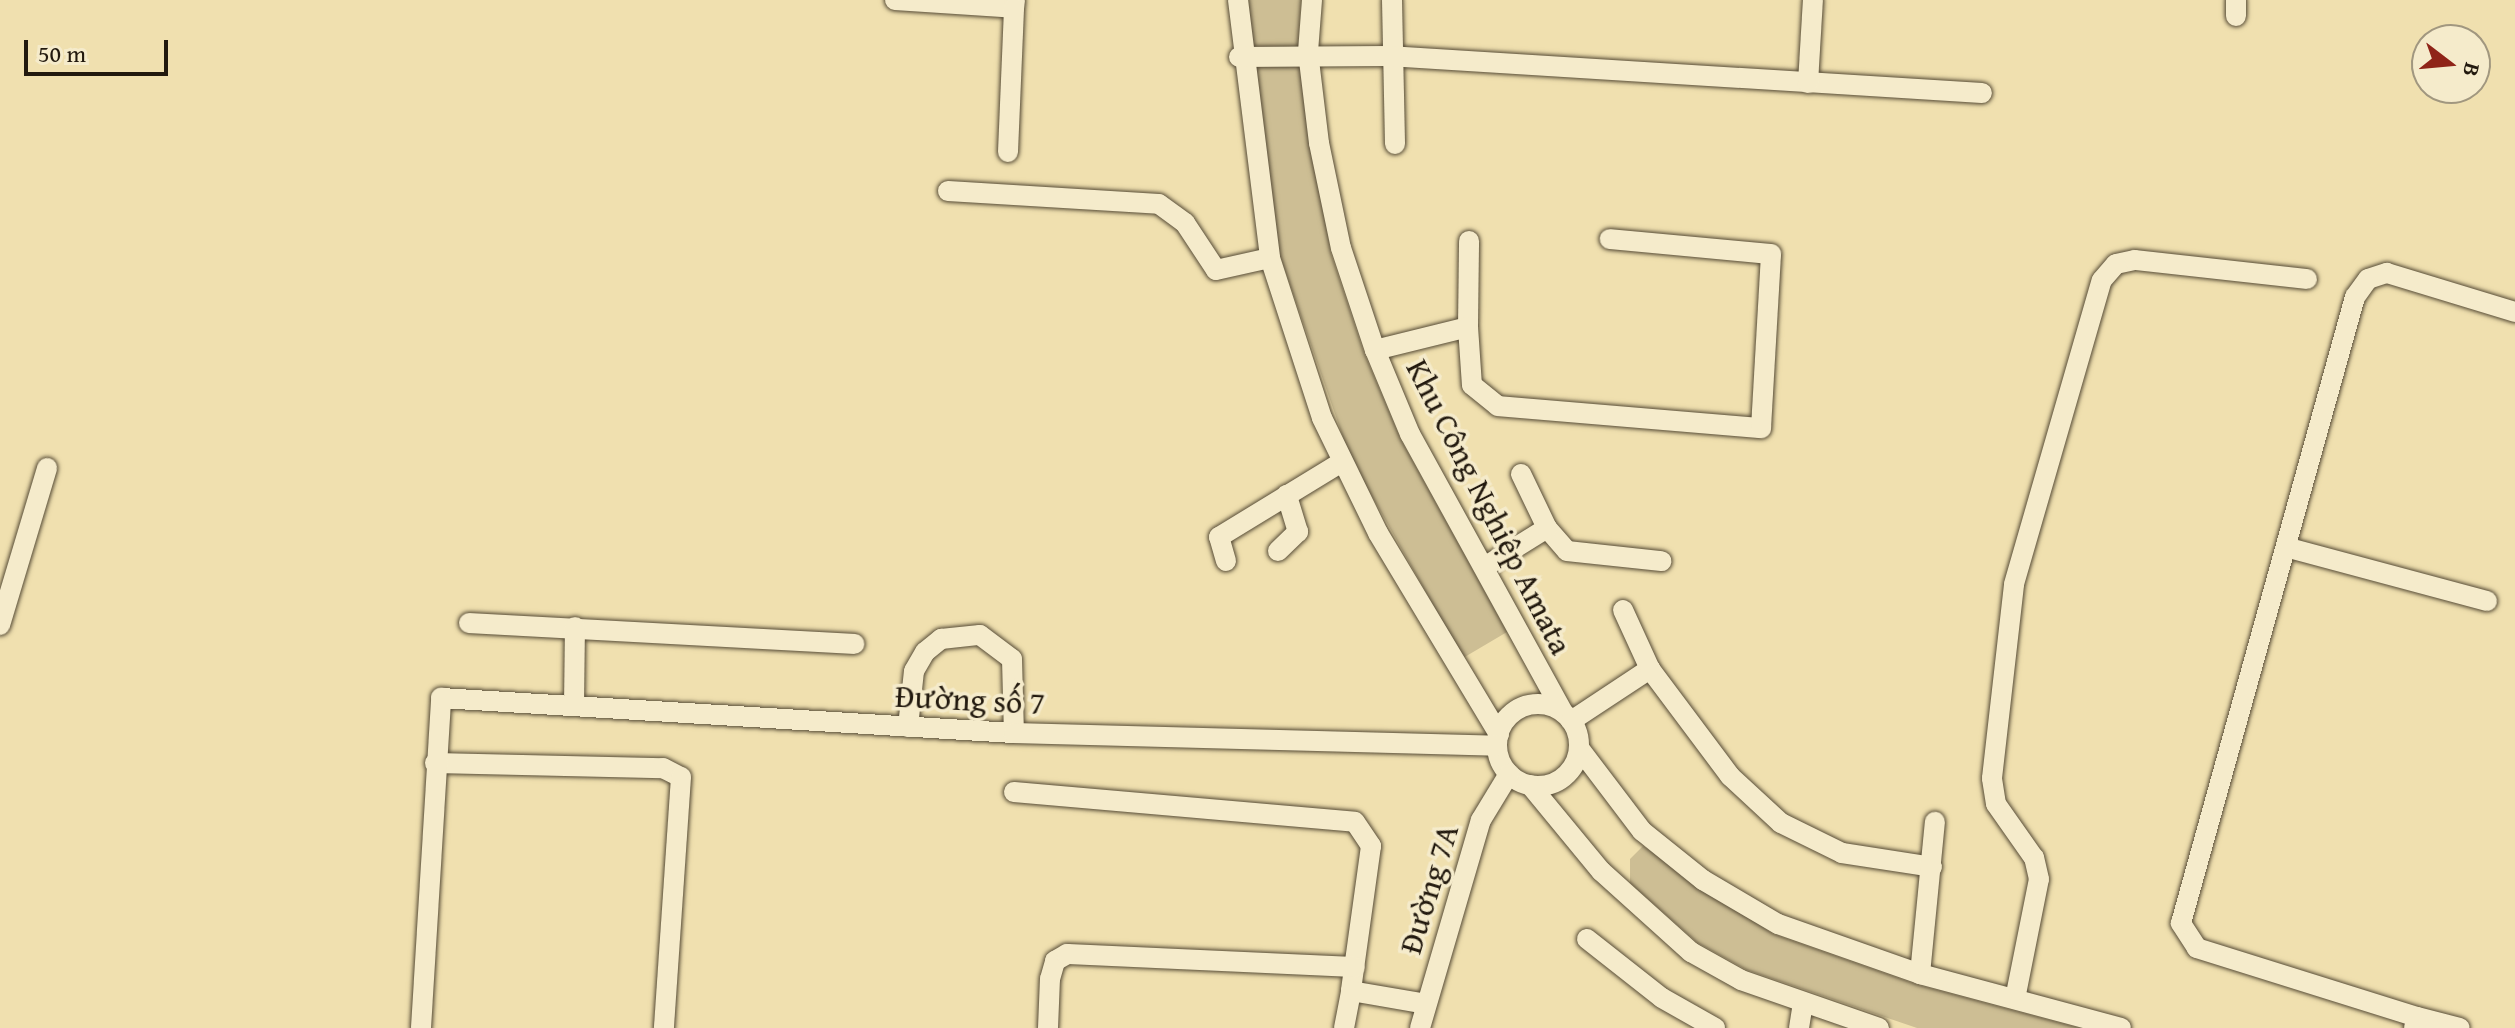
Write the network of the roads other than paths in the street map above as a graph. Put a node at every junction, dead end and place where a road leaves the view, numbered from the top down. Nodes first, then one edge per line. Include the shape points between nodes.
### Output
1 (895, 0) edge
2 (1238, 0) edge
3 (1312, 0) edge
4 (1392, 0) edge
5 (1813, 0) edge
6 (1014, 4) edge
7 (1308, 52) junction
8 (1388, 56) junction
9 (1239, 57) junction
10 (1808, 83) junction
11 (1982, 93) dead end
12 (1395, 144) dead end
13 (1008, 152) dead end
14 (948, 191) dead end
15 (1610, 239) dead end
16 (1469, 241) dead end
17 (1270, 258) junction
18 (2307, 279) dead end
19 (2515, 312) edge
20 (1468, 327) junction
21 (1375, 350) junction
22 (1340, 463) junction
23 (47, 468) dead end
24 (1521, 474) dead end
25 (1287, 495) junction
26 (1547, 528) junction
27 (2289, 548) junction
28 (1278, 551) dead end
29 (1226, 561) dead end
30 (1661, 561) dead end
31 (1486, 566) junction
32 (2487, 601) dead end
33 (1623, 610) dead end
34 (469, 623) dead end
35 (0, 625) edge
36 (575, 627) junction
37 (854, 644) dead end
38 (1650, 669) junction
39 (574, 706) junction
40 (1567, 716) junction
41 (908, 727) junction
42 (1014, 733) junction
43 (1498, 740) junction
44 (1579, 748) junction
45 (435, 763) junction
46 (1509, 774) junction
47 (1530, 785) junction
48 (1014, 792) dead end
49 (1935, 822) dead end
50 (1932, 867) junction
51 (1587, 939) dead end
52 (1355, 967) junction
53 (1920, 974) junction
54 (1351, 991) junction
55 (2015, 999) junction
56 (1426, 1004) junction
57 (1803, 1004) junction
58 (2416, 1022) edge
59 (421, 1028) edge
60 (664, 1028) edge
61 (1048, 1028) edge
62 (1344, 1028) edge
63 (1420, 1028) edge
64 (1715, 1028) edge
65 (1799, 1028) edge
66 (1879, 1028) edge
67 (2121, 1028) edge
68 (2460, 1028) edge

1 - 6 street
2 - 9 street
3 - 7 street, Khu Công Nghiệp Amata
4 - 8 street
5 - 10 street
6 - 13 street
7 - 8 street
7 - 9 street
7 - 21 street, Khu Công Nghiệp Amata via 1341,248
8 - 10 street
8 - 12 street
9 - 17 street
10 - 11 street
14 - 17 street via 1159,204 1185,223 1216,270
15 - 20 street via 1771,254 1761,428 1498,406 1472,385
16 - 20 street
17 - 22 street
18 - 55 street via 2135,260 2116,264 2102,280 2012,599 1992,778 1996,804 2034,858 2039,879
19 - 27 street via 2387,273 2368,279 2355,297
20 - 21 street
21 - 31 street, Khu Công Nghiệp Amata via 1410,434
22 - 25 street
22 - 43 street
23 - 35 street
24 - 26 street
25 - 28 street via 1298,532
25 - 29 street via 1219,537
26 - 30 street via 1567,551
26 - 31 street
27 - 32 street
27 - 58 street via 2181,923 2184,937 2197,948
31 - 40 street, Khu Công Nghiệp Amata
33 - 38 street
34 - 36 street
36 - 37 street
36 - 39 street
38 - 40 street
38 - 50 street via 1730,776 1781,823 1842,853
39 - 41 street, Đường số 7
39 - 45 street, Đường số 7 via 441,698
40 - 43 street via 1526,706
40 - 44 street
41 - 42 street, Đường số 7
41 - 42 street via 914,671 925,652 941,639 980,635 1012,659
42 - 43 street, Đường số 7
43 - 46 street
44 - 47 street via 1560,780
44 - 53 street via 1642,831 1703,880 1778,924
45 - 59 street
45 - 60 street via 663,768 681,777
46 - 47 street
46 - 56 street, Đường 7A via 1481,820
47 - 57 street via 1601,871 1691,952
48 - 52 street via 1355,822 1371,846
49 - 50 street
50 - 53 street
51 - 64 street via 1662,998
52 - 54 street
52 - 61 street via 1067,954 1055,961 1050,979
53 - 55 street
54 - 56 street
54 - 62 street
55 - 67 street
56 - 63 street, Đường 7A
57 - 65 street
57 - 66 street
58 - 68 street

